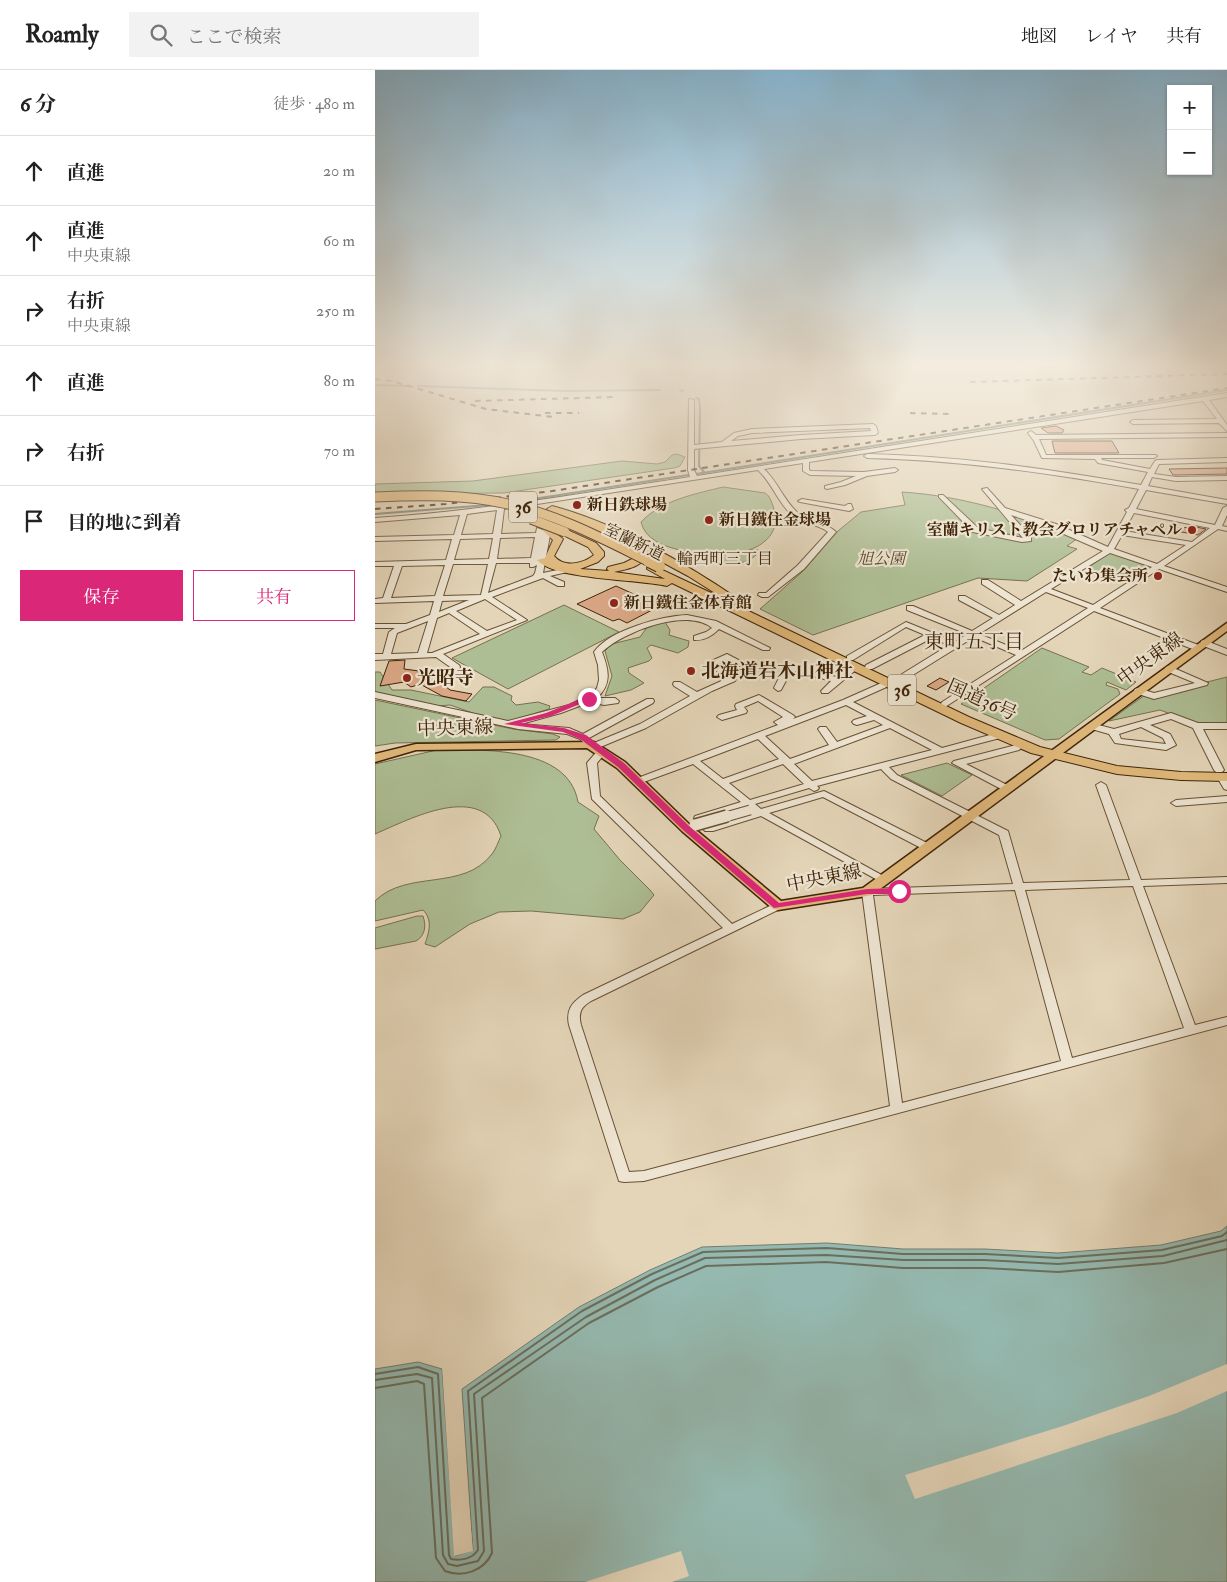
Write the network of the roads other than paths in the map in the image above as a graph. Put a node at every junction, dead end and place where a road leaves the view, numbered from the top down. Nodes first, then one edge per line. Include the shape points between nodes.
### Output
1 (1035, 436) edge
2 (1142, 436) edge
3 (696, 437) edge
4 (733, 437) edge
5 (809, 437) edge
6 (962, 437) edge
7 (724, 444) junction
8 (697, 447) junction
9 (840, 456) junction
10 (1095, 456) junction
11 (1044, 457) junction
12 (1155, 459) junction
13 (1227, 460) edge
14 (806, 461) junction
15 (759, 468) junction
16 (895, 470) dead end
17 (1035, 470) junction
18 (868, 473) junction
19 (1151, 473) junction
20 (694, 478) junction
21 (1227, 478) edge
22 (827, 487) dead end
23 (1142, 488) junction
24 (985, 489) dead end
25 (396, 496) junction
26 (941, 496) dead end
27 (375, 498) edge
28 (423, 499) junction
29 (1227, 502) edge
30 (548, 504) junction
31 (848, 506) dead end
32 (501, 508) junction
33 (1227, 508) edge
34 (1004, 510) junction
35 (1129, 510) junction
36 (464, 513) junction
37 (797, 516) junction
38 (376, 522) edge
39 (1218, 526) junction
40 (1227, 529) edge
41 (604, 532) junction
42 (1119, 532) junction
43 (544, 533) junction
44 (459, 536) junction
45 (497, 536) junction
46 (375, 539) edge
47 (1193, 544) junction
48 (1111, 549) junction
49 (493, 560) junction
50 (538, 560) junction
51 (451, 562) junction
52 (399, 563) junction
53 (375, 564) edge
54 (659, 566) junction
55 (1159, 566) junction
56 (564, 570) junction
57 (581, 571) junction
58 (540, 576) junction
59 (985, 582) dead end
60 (561, 584) dead end
61 (1044, 589) junction
62 (1227, 590) edge
63 (762, 595) dead end
64 (487, 597) junction
65 (963, 598) dead end
66 (439, 600) junction
67 (386, 601) junction
68 (375, 602) edge
69 (738, 604) joint
70 (1020, 604) junction
71 (910, 608) dead end
72 (1093, 608) junction
73 (451, 612) junction
74 (434, 616) junction
75 (999, 618) junction
76 (755, 619) junction
77 (713, 623) junction
78 (375, 626) edge
79 (409, 626) junction
80 (1227, 626) edge
81 (486, 634) junction
82 (974, 634) junction
83 (932, 635) junction
84 (697, 638) dead end
85 (955, 645) junction
86 (1201, 645) junction
87 (766, 648) dead end
88 (1227, 652) edge
89 (437, 654) junction
90 (1021, 654) junction
91 (422, 656) junction
92 (375, 657) edge
93 (386, 657) junction
94 (852, 662) junction
95 (744, 665) dead end
96 (456, 667) dead end
97 (869, 667) junction
98 (1169, 669) junction
99 (836, 680) junction
100 (893, 682) junction
101 (677, 684) dead end
102 (779, 688) dead end
103 (1138, 691) junction
104 (825, 692) dead end
105 (375, 695) edge
106 (697, 696) junction
107 (589, 699) junction
108 (615, 701) dead end
109 (650, 701) dead end
110 (846, 702) junction
111 (945, 704) junction
112 (722, 717) dead end
113 (874, 717) junction
114 (857, 722) dead end
115 (508, 724) junction
116 (891, 725) junction
117 (1143, 725) junction
118 (1091, 726) junction
119 (1197, 726) junction
120 (1227, 726) edge
121 (823, 729) dead end
122 (1115, 732) junction
123 (763, 733) junction
124 (997, 736) junction
125 (592, 744) junction
126 (834, 745) junction
127 (1016, 748) dead end
128 (939, 750) junction
129 (1055, 753) junction
130 (375, 758) edge
131 (694, 760) junction
132 (786, 761) junction
133 (882, 765) junction
134 (1224, 776) edge
135 (638, 781) junction
136 (724, 782) junction
137 (810, 784) junction
138 (1101, 785) dead end
139 (1006, 788) junction
140 (824, 794) junction
141 (1227, 799) edge
142 (1176, 803) dead end
143 (755, 809) junction
144 (970, 814) junction
145 (691, 827) junction
146 (927, 847) junction
147 (883, 880) junction
148 (1227, 880) edge
149 (1138, 883) junction
150 (1020, 887) junction
151 (867, 892) junction
152 (777, 906) junction
153 (730, 928) junction
154 (1227, 1021) edge
155 (1191, 1031) junction
156 (1067, 1064) junction
157 (897, 1109) junction

1 - 11 street
2 - 12 street
3 - 8 street
4 - 7 street
5 - 7 street
6 - 9 street
7 - 8 street
8 - 20 street via 691,470
9 - 14 street
9 - 17 street via 939,457
10 - 11 street
10 - 12 street
10 - 19 street via 1099,462
11 - 17 street
12 - 13 street
12 - 19 street
14 - 15 street
14 - 18 street via 806,471 811,473
15 - 20 street
15 - 37 street
16 - 18 street
17 - 23 street
18 - 22 street
19 - 21 street via 1176,479
19 - 23 street
20 - 30 street
23 - 29 street
23 - 35 street
24 - 34 street
25 - 27 highway, 室蘭新道 / 36, bridge
25 - 41 highway, bridge via 446,494 506,500
25 - 54 highway, 室蘭新道 / 36, bridge via 458,497 525,508 565,521
26 - 34 street via 976,530 1028,539
27 - 28 highway, 室蘭新道 / 36, bridge
28 - 43 highway, bridge via 507,512 565,532 592,545 599,556 583,565 555,563 549,556 558,539
28 - 54 highway, 室蘭新道 / 36, bridge via 473,502 521,511
30 - 32 street
30 - 41 highway
30 - 43 street
30 - 43 street
31 - 37 street via 849,510 801,499 803,512
32 - 36 street
32 - 45 street
33 - 39 street
34 - 48 street
35 - 39 street
35 - 42 street
36 - 38 street
36 - 44 street
37 - 63 street via 826,527 832,534 801,567 768,595
39 - 40 street
39 - 47 street
41 - 54 highway
41 - 57 highway via 637,551 641,557 622,568
42 - 47 street
42 - 48 street
43 - 45 street
43 - 50 street
44 - 45 street
44 - 46 street
44 - 51 street
45 - 49 street
47 - 55 street
48 - 55 street
48 - 61 street
49 - 50 street
49 - 51 street
49 - 64 street via 484,594
50 - 56 highway
50 - 58 street via 533,574
51 - 52 street
51 - 66 street
52 - 53 street
52 - 67 street
54 - 69 highway, 室蘭新道 / 36
54 - 76 highway, 室蘭新道 / 36
55 - 62 street
55 - 72 street
56 - 57 highway
56 - 58 street
57 - 76 highway via 659,580 721,608
58 - 60 street
58 - 64 street
59 - 70 street
61 - 70 street
61 - 72 street
64 - 66 street
64 - 73 street
64 - 81 street via 523,620
65 - 75 street
66 - 67 street
66 - 74 street
67 - 68 street
69 - 94 highway, 国道36号 / 36
70 - 75 street
71 - 82 street
72 - 86 street
72 - 90 street
73 - 74 street
73 - 81 street
74 - 79 street
74 - 91 street
75 - 82 street
76 - 94 highway, 国道36号 / 36
77 - 84 street via 716,628 712,632
77 - 87 street
77 - 107 street via 685,617 664,618 604,646 598,652 603,684 601,690
78 - 79 street
79 - 93 street via 393,632
80 - 86 main road, 中央東線
81 - 89 street
82 - 85 street
82 - 90 street
83 - 85 street
83 - 94 street via 906,624
83 - 97 street
85 - 100 street
86 - 88 street
86 - 98 main road, 中央東線
89 - 91 street
89 - 96 street
90 - 111 street
91 - 93 street
92 - 93 street
94 - 97 highway, 国道36号 / 36
94 - 99 street
94 - 100 highway, 国道36号 / 36
95 - 106 street via 727,657 712,664 732,679
97 - 100 highway, 国道36号 / 36
98 - 103 main road, 中央東線
98 - 103 street via 1204,683 1154,696
99 - 102 street via 795,668 786,673
99 - 104 street
100 - 110 street
100 - 111 highway, 国道36号 / 36
100 - 124 highway, 国道36号 / 36
101 - 106 street
103 - 118 main road, 中央東線
105 - 115 street
106 - 125 street via 643,726
107 - 108 street
107 - 115 street via 549,714
109 - 125 street
110 - 113 street
110 - 123 street
111 - 129 highway, 国道36号 / 36
112 - 123 street via 743,711 739,706 759,698 790,717 766,728
113 - 114 street
113 - 116 street
115 - 125 street via 564,730
116 - 126 street
116 - 128 street
117 - 119 street via 1171,716
117 - 122 street
117 - 122 street via 1167,736 1171,745 1119,741 1114,736
118 - 122 street
118 - 129 main road, 中央東線
119 - 120 street
119 - 134 street
121 - 126 street
123 - 131 street
123 - 132 street
124 - 128 street
124 - 129 highway, 国道36号 / 36
125 - 130 main road, 中央東線 via 416,747
125 - 135 main road, 中央東線
125 - 153 street via 595,797
126 - 132 street
127 - 139 street via 957,763
128 - 133 street
129 - 134 highway, 国道36号 / 36
129 - 139 main road, 中央東線
131 - 135 street
131 - 136 street
132 - 136 street
132 - 137 street
133 - 137 street
133 - 144 street via 894,777
135 - 145 main road, 中央東線
136 - 143 street
137 - 140 street
137 - 143 street
138 - 149 street
139 - 144 main road, 中央東線
140 - 143 street
140 - 146 street
141 - 142 street
143 - 145 street, bridge
143 - 147 street
144 - 146 main road, 中央東線
144 - 150 street via 1004,832
145 - 152 main road, 中央東線
146 - 147 main road, 中央東線
147 - 151 main road, 中央東線
148 - 149 street
149 - 150 street
149 - 155 street
150 - 151 street
150 - 156 street
151 - 152 main road, 中央東線
151 - 157 street
152 - 153 street
153 - 157 street via 587,998 573,1010 623,1178 644,1176
154 - 155 street
155 - 156 street
156 - 157 street

